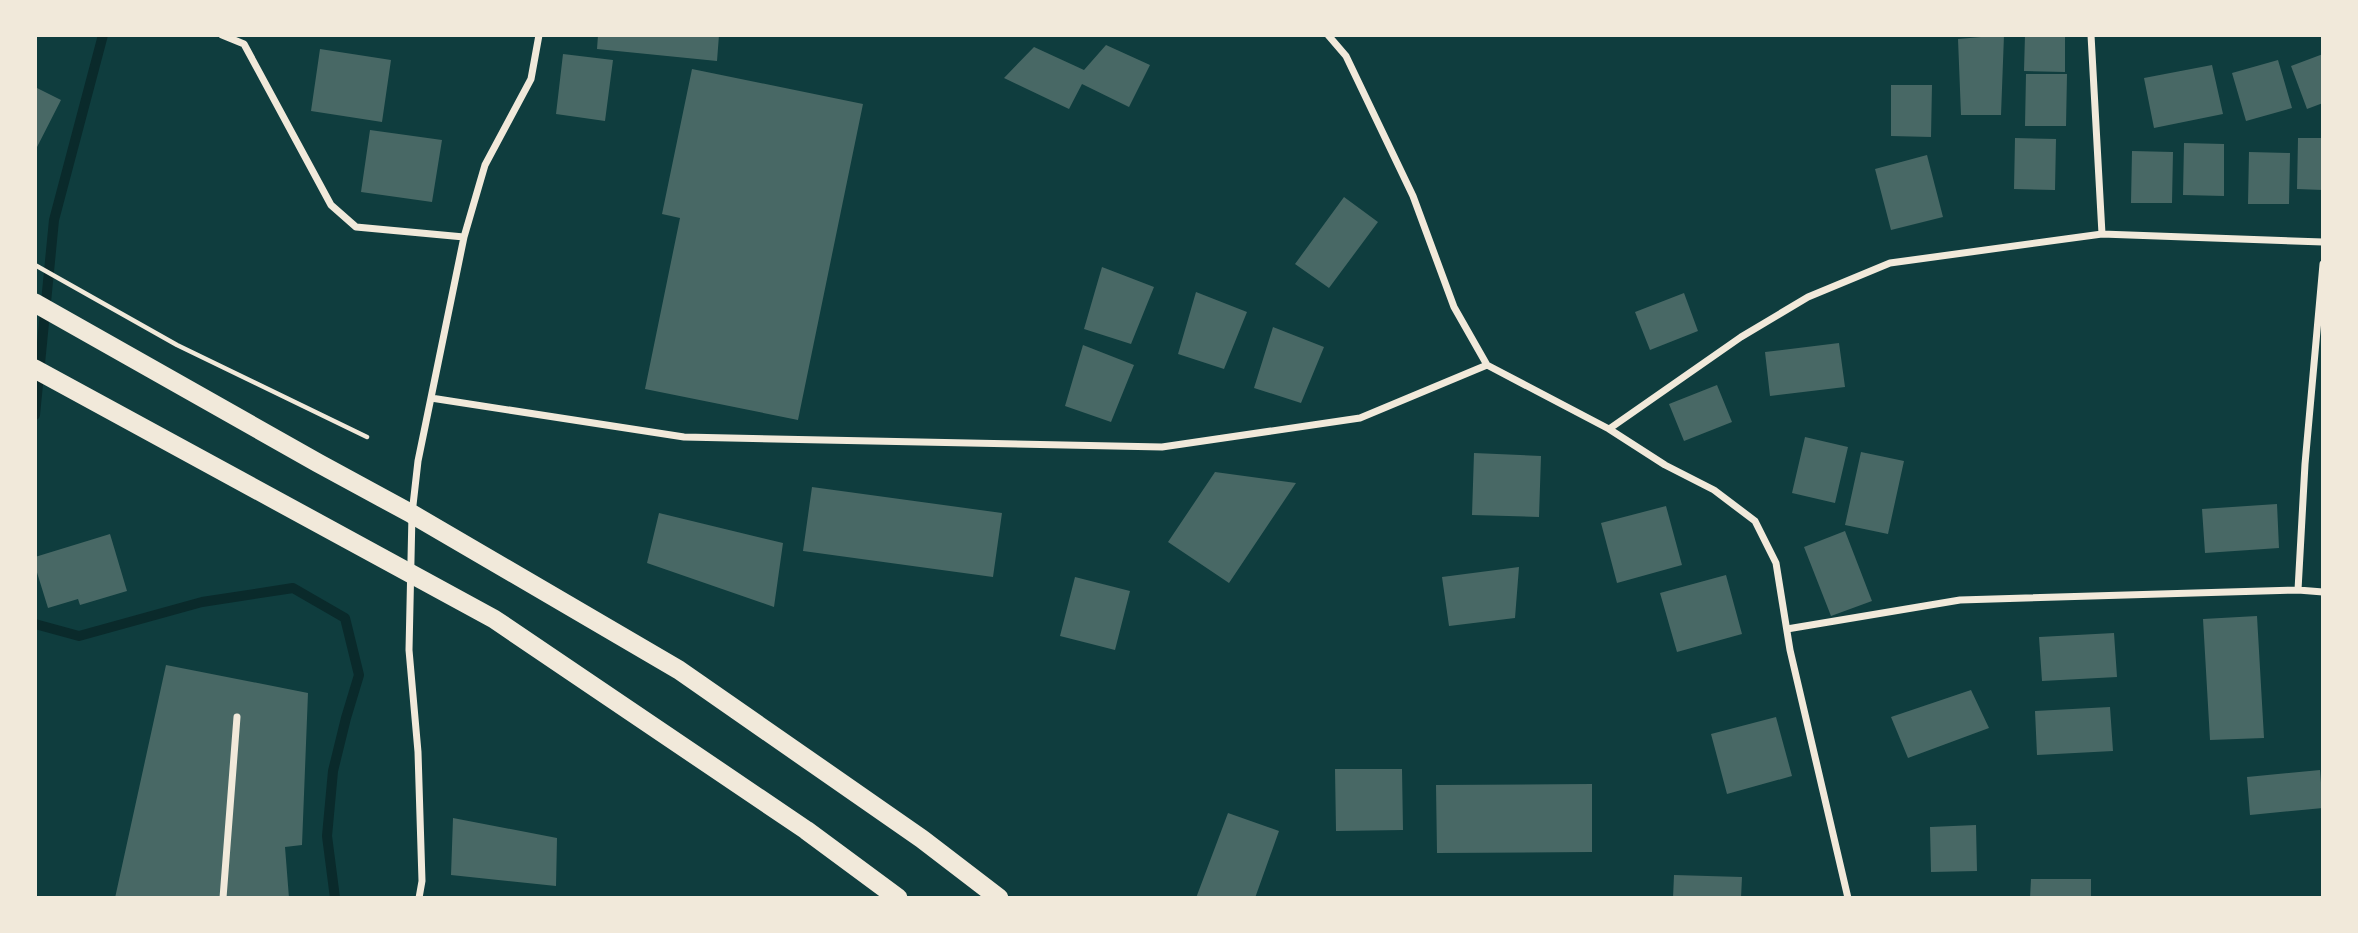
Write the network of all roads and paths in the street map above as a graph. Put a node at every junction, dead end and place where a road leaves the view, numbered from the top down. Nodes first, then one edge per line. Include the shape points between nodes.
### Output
1 (539, 35) edge
2 (1328, 35) edge
3 (2091, 35) edge
4 (226, 36) edge
5 (2102, 234) junction
6 (464, 237) junction
7 (2323, 242) edge
8 (2323, 264) edge
9 (35, 265) edge
10 (35, 303) edge
11 (1487, 365) junction
12 (35, 369) edge
13 (431, 398) junction
14 (1609, 429) junction
15 (367, 437) dead end
16 (412, 514) junction
17 (412, 575) junction
18 (2298, 590) junction
19 (2323, 592) edge
20 (1787, 629) junction
21 (237, 717) dead end
22 (223, 898) edge
23 (419, 898) edge
24 (898, 898) edge
25 (999, 898) edge
26 (1847, 898) edge

1 - 6 street via 531,79 485,165
2 - 11 street via 1346,56 1413,196 1454,307
3 - 5 street
4 - 6 street via 244,44 331,205 356,227
5 - 7 street
5 - 14 street via 1890,263 1808,297 1741,337
6 - 13 street
8 - 18 street
9 - 15 path via 177,345
10 - 16 highway
11 - 13 street via 1360,418 1162,447 684,437
11 - 14 street
12 - 17 highway
13 - 16 street
14 - 20 street via 1714,490 1755,521 1776,562
16 - 17 street
16 - 25 highway via 679,670
17 - 23 street via 409,650 418,752
17 - 24 highway via 494,619 806,830
18 - 19 street
18 - 20 street via 1960,600
20 - 26 street
21 - 22 street

